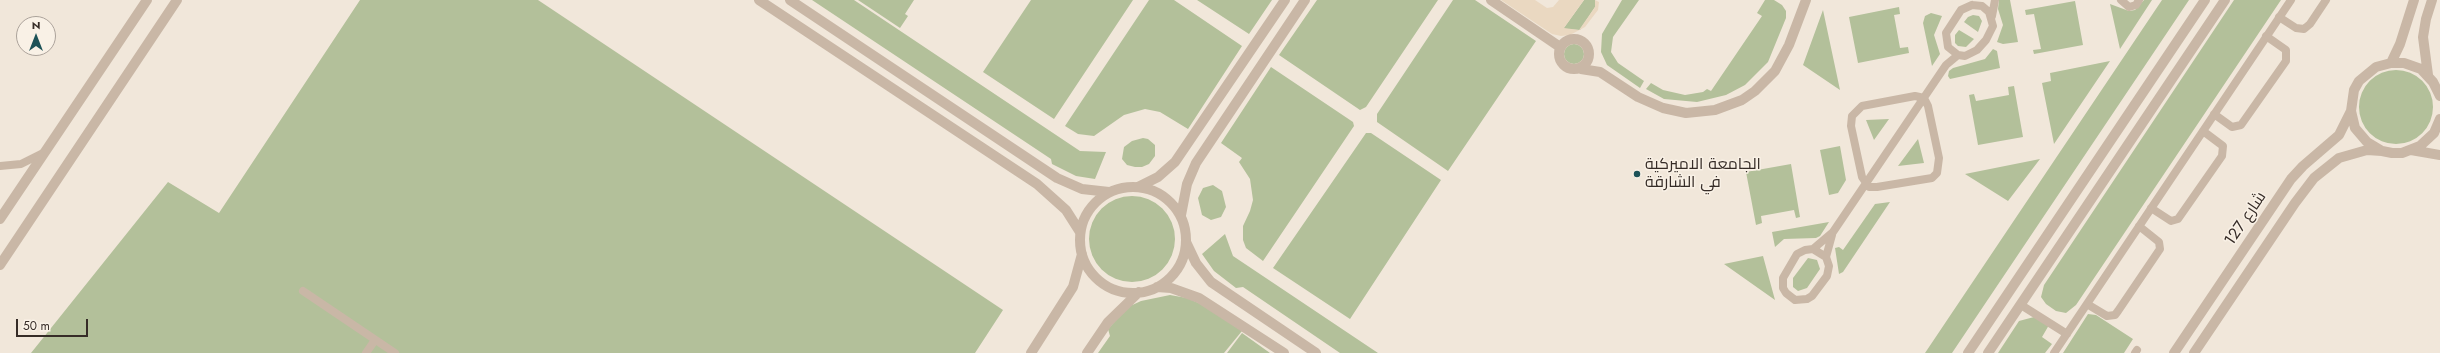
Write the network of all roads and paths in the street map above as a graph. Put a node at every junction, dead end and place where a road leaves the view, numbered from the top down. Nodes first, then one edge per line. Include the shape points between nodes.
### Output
1 (147, 0) edge
2 (176, 0) edge
3 (759, 0) edge
4 (790, 0) edge
5 (1284, 0) edge
6 (1305, 0) edge
7 (1491, 0) edge
8 (1806, 0) edge
9 (1981, 0) edge
10 (1995, 0) edge
11 (2121, 0) edge
12 (2139, 0) edge
13 (2205, 0) edge
14 (2226, 0) edge
15 (2291, 0) edge
16 (2326, 0) edge
17 (2414, 0) edge
18 (2432, 0) edge
19 (1972, 5) junction
20 (1992, 16) junction
21 (2279, 17) junction
22 (2266, 36) junction
23 (1560, 47) junction
24 (1948, 47) junction
25 (1958, 55) junction
26 (1590, 56) junction
27 (2391, 63) junction
28 (1946, 65) junction
29 (1581, 69) junction
30 (1600, 72) junction
31 (2428, 75) junction
32 (2440, 96) edge
33 (1924, 98) junction
34 (2350, 111) junction
35 (2214, 114) junction
36 (2440, 118) edge
37 (2203, 132) junction
38 (46, 150) junction
39 (2411, 150) junction
40 (2382, 151) junction
41 (1182, 153) junction
42 (2440, 155) edge
43 (1196, 163) junction
44 (0, 166) edge
45 (2087, 177) junction
46 (1866, 184) junction
47 (1138, 187) junction
48 (2100, 188) junction
49 (1109, 192) junction
50 (2151, 208) junction
51 (1181, 215) junction
52 (0, 219) edge
53 (2139, 226) junction
54 (1080, 232) junction
55 (1833, 232) junction
56 (1186, 241) junction
57 (1813, 249) junction
58 (1082, 254) junction
59 (1826, 257) junction
60 (0, 265) edge
61 (1157, 287) junction
62 (304, 290) dead end
63 (1140, 292) junction
64 (2087, 304) junction
65 (2020, 305) junction
66 (2067, 334) junction
67 (375, 340) junction
68 (366, 353) edge
69 (395, 353) edge
70 (1030, 353) edge
71 (1087, 353) edge
72 (1284, 353) edge
73 (1316, 353) edge
74 (1968, 353) edge
75 (1988, 353) edge
76 (2054, 353) edge
77 (2174, 353) edge
78 (2194, 353) edge

1 - 38 street
2 - 60 street
3 - 54 street via 1037,184 1066,210
4 - 49 street via 1057,178 1082,189
5 - 41 street
6 - 43 street
7 - 23 street
8 - 30 street via 1789,45 1775,70 1754,92 1729,106 1686,113 1663,108 1638,97
9 - 19 street
10 - 20 street
11 - 12 street via 2129,8 2136,5
13 - 45 street
14 - 48 street
15 - 21 street
16 - 21 street via 2304,29 2296,28
17 - 27 street
18 - 31 street via 2423,37
19 - 20 street via 1986,8
19 - 24 street via 1961,10 1948,28
20 - 25 street via 1991,30 1983,44 1971,54
21 - 22 street
22 - 35 street
22 - 35 street via 2286,50 2286,61 2241,125 2232,127
23 - 26 street via 1571,40 1579,40 1588,47
23 - 29 street via 1559,57 1563,66 1573,70
24 - 25 street
24 - 28 street
25 - 28 street
26 - 29 street via 1587,64
26 - 30 street
27 - 31 street via 2413,65
27 - 34 street, شارع 127 via 2376,67 2359,81 2354,90
28 - 33 street
29 - 30 street
31 - 32 street
33 - 46 street
33 - 46 street via 1914,96 1862,106 1854,111 1851,126
33 - 46 street via 1939,158 1937,173 1932,178 1877,188
34 - 40 street via 2355,128 2366,142
34 - 77 street, شارع 127 via 2339,135 2311,158 2292,179
35 - 37 street
36 - 39 street via 2428,140
37 - 50 street
37 - 50 street via 2223,146 2222,156 2178,220 2171,221
38 - 44 street via 22,164
38 - 52 street
39 - 40 street, شارع 127 via 2402,153
39 - 42 street
40 - 78 street, شارع 127 via 2367,150 2339,158 2314,178 2295,202
41 - 43 street
41 - 47 street via 1167,170
43 - 51 street via 1187,184
45 - 48 street via 2096,178
45 - 74 street
46 - 55 street
47 - 49 street
47 - 51 street via 1160,194
48 - 65 street
49 - 54 street via 1090,209
50 - 53 street
51 - 56 street
53 - 64 street
53 - 64 street via 2159,242 2160,249 2115,314 2107,316
54 - 58 street
55 - 57 street
55 - 59 street
56 - 61 street via 1182,260 1176,270
56 - 73 street via 1196,263 1211,282
57 - 59 street
57 - 59 street via 1797,254 1785,274 1783,288 1790,297 1801,301 1812,296 1827,276 1829,266
58 - 63 street via 1092,273 1104,284 1123,292
58 - 70 street via 1073,287
61 - 63 street
61 - 72 street via 1171,288 1199,298
62 - 67 street
63 - 71 street via 1113,316
64 - 66 street
65 - 66 street
65 - 75 street
66 - 76 street
67 - 68 street
67 - 69 street

